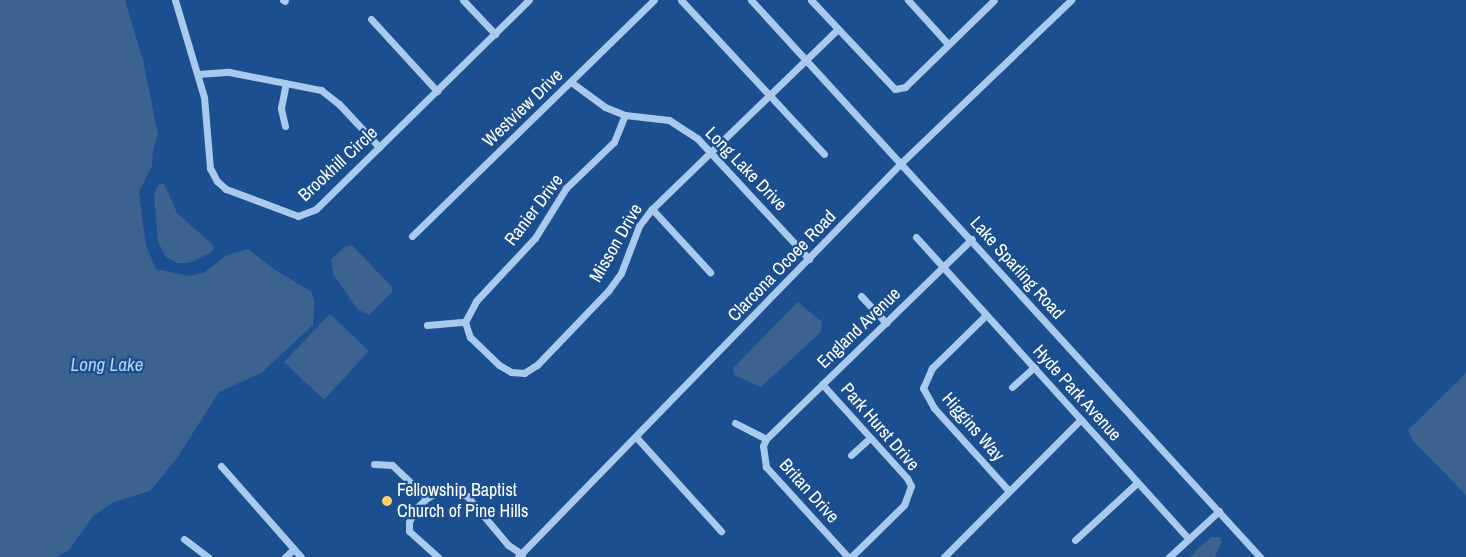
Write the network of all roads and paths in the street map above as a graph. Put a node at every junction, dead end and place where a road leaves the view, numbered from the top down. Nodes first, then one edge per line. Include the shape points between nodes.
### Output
1 (175, 0) edge
2 (463, 0) edge
3 (529, 0) edge
4 (654, 0) edge
5 (681, 0) edge
6 (751, 0) edge
7 (811, 0) edge
8 (908, 0) edge
9 (994, 0) edge
10 (1071, 0) edge
11 (370, 19) dead end
12 (838, 30) junction
13 (495, 34) junction
14 (948, 44) junction
15 (806, 60) junction
16 (198, 74) junction
17 (571, 82) junction
18 (286, 83) junction
19 (436, 91) junction
20 (769, 94) junction
21 (625, 115) junction
22 (285, 126) dead end
23 (378, 147) junction
24 (710, 151) junction
25 (824, 154) dead end
26 (902, 164) junction
27 (652, 209) junction
28 (412, 236) dead end
29 (916, 237) dead end
30 (972, 239) junction
31 (809, 259) junction
32 (944, 267) junction
33 (710, 272) dead end
34 (861, 296) dead end
35 (986, 315) junction
36 (465, 322) junction
37 (886, 323) junction
38 (427, 325) dead end
39 (1034, 368) junction
40 (822, 384) junction
41 (1012, 387) dead end
42 (1081, 419) junction
43 (735, 423) dead end
44 (636, 437) junction
45 (870, 438) junction
46 (766, 439) junction
47 (851, 456) dead end
48 (374, 464) dead end
49 (221, 466) dead end
50 (1137, 483) junction
51 (1008, 490) junction
52 (427, 498) junction
53 (1219, 511) junction
54 (721, 531) dead end
55 (184, 539) dead end
56 (1189, 539) junction
57 (1075, 540) dead end
58 (294, 549) junction
59 (520, 555) edge
60 (208, 557) edge
61 (285, 557) edge
62 (301, 557) edge
63 (438, 557) edge
64 (850, 557) edge
65 (944, 557) edge
66 (1169, 557) edge
67 (1260, 557) edge

1 - 16 street, Brookhill Circle
2 - 13 street
3 - 13 street, Brookhill Circle
4 - 17 street, Westview Drive
5 - 20 street
6 - 15 street, Lake Sparling Road
7 - 12 street
8 - 14 street
9 - 14 street
10 - 26 street, Clarcona Ocoee Road
11 - 19 street
12 - 14 street via 895,89 905,87
12 - 15 street, Misson Drive
13 - 19 street, Brookhill Circle
15 - 20 street, Misson Drive
15 - 26 street, Lake Sparling Road
16 - 18 street via 229,72
16 - 23 street, Brookhill Circle via 207,113 210,168 217,181 235,193 289,214 308,214
17 - 21 street, Long Lake Drive via 587,96
17 - 28 street, Westview Drive
18 - 22 street via 281,108
18 - 23 street via 321,90 331,96
19 - 23 street, Brookhill Circle
20 - 24 street, Misson Drive
20 - 25 street
21 - 24 street, Long Lake Drive via 669,120
21 - 36 street, Ranier Drive via 614,142 555,201 543,227 476,301
24 - 27 street, Misson Drive
24 - 31 street, Long Lake Drive
26 - 30 street, Lake Sparling Road
26 - 31 street, Clarcona Ocoee Road
27 - 33 street
27 - 36 street, Misson Drive via 639,226 620,273 608,291 537,365 524,373 511,372 499,365 470,337
29 - 32 street, Hyde Park Avenue
30 - 32 street, England Avenue
30 - 53 street, Lake Sparling Road
31 - 44 street, Clarcona Ocoee Road
32 - 35 street, Hyde Park Avenue
32 - 37 street, England Avenue
34 - 37 street
35 - 39 street, Hyde Park Avenue
35 - 51 street, Higgins Way via 932,368 923,388 934,408
36 - 38 street
37 - 40 street, England Avenue
39 - 41 street
39 - 42 street, Hyde Park Avenue
40 - 45 street, Park Hurst Drive
40 - 46 street, England Avenue
42 - 50 street, Hyde Park Avenue
42 - 51 street
43 - 46 street
44 - 54 street
44 - 59 street, Clarcona Ocoee Road
45 - 47 street
45 - 64 street, Park Hurst Drive via 907,478 910,495 904,505
46 - 64 street, Britan Drive via 762,455 766,466
48 - 52 street via 392,465
49 - 58 street
50 - 56 street, Hyde Park Avenue
50 - 57 street
51 - 65 street
52 - 59 street via 443,489 467,496
52 - 63 street via 415,509 409,531
53 - 56 street
53 - 67 street, Lake Sparling Road
55 - 60 street
56 - 66 street
58 - 61 street
58 - 62 street

